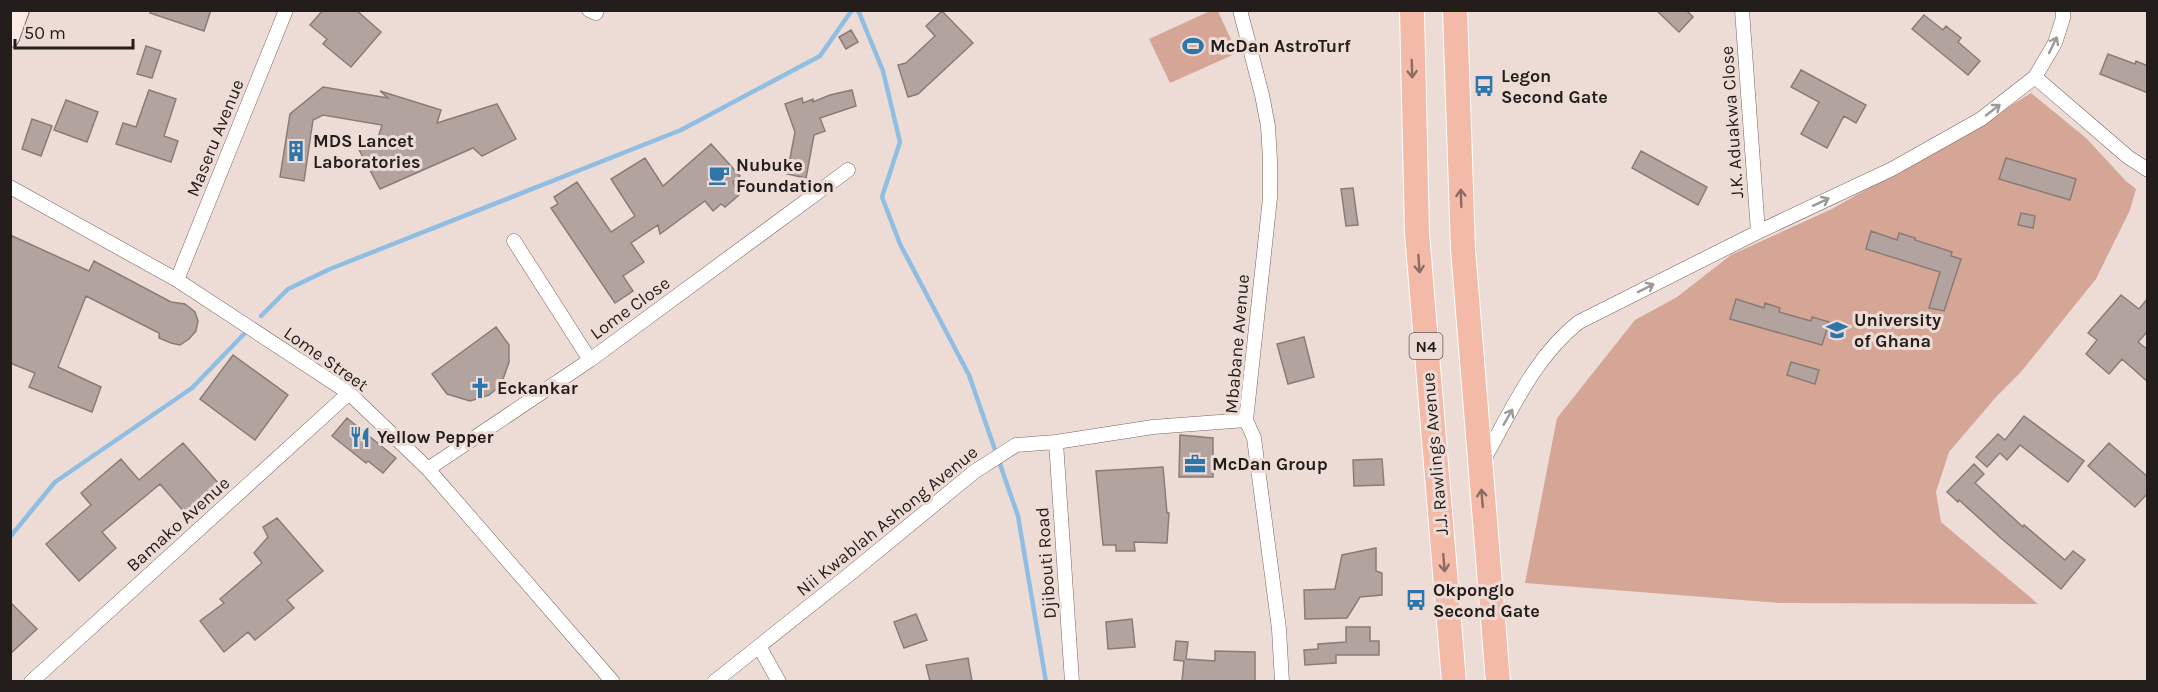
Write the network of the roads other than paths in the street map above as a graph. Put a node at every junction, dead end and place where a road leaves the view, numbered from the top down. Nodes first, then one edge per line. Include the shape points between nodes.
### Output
1 (20, 10) edge
2 (286, 10) edge
3 (1240, 10) edge
4 (1412, 10) edge
5 (1455, 10) edge
6 (1742, 10) edge
7 (2063, 10) edge
8 (10, 38) edge
9 (2035, 77) junction
10 (848, 170) dead end
11 (2148, 170) edge
12 (10, 188) edge
13 (1758, 232) junction
14 (514, 241) dead end
15 (177, 280) junction
16 (590, 360) junction
17 (349, 393) junction
18 (1246, 420) junction
19 (1056, 442) junction
20 (1479, 468) junction
21 (428, 469) junction
22 (759, 646) junction
23 (31, 681) edge
24 (613, 681) edge
25 (714, 681) edge
26 (779, 681) edge
27 (1072, 681) edge
28 (1282, 681) edge
29 (1454, 681) edge
30 (1498, 681) edge

1 - 8 street
2 - 15 street, Maseru Avenue
3 - 18 street, Mbabane Avenue via 1264,105 1270,160 1270,198
4 -> 29 highway, J.J. Rawlings Avenue / N4 via 1417,233
20 -> 5 highway, N4 via 1463,249
6 - 13 street, J.K. Aduakwa Close
9 -> 7 street via 2055,43
9 - 11 street
13 -> 9 street via 1892,169 1981,118
10 - 16 street, Lome Close
12 - 15 street, Lome Street
20 -> 13 street via 1540,361 1568,330
14 - 16 street
15 - 17 street, Lome Street
16 - 21 street, Lome Close
17 - 21 street, Lome Street
17 - 23 street, Bamako Avenue
18 - 19 street, Nii Kwablah Ashong Avenue via 1153,427
18 - 28 street, Mbabane Avenue via 1254,438 1279,628
19 - 22 street, Nii Kwablah Ashong Avenue via 1016,445 974,472
19 - 27 street, Djibouti Road
30 -> 20 highway, N4
21 - 24 street, Lome Street
22 - 25 street, Nii Kwablah Ashong Avenue
22 - 26 street

